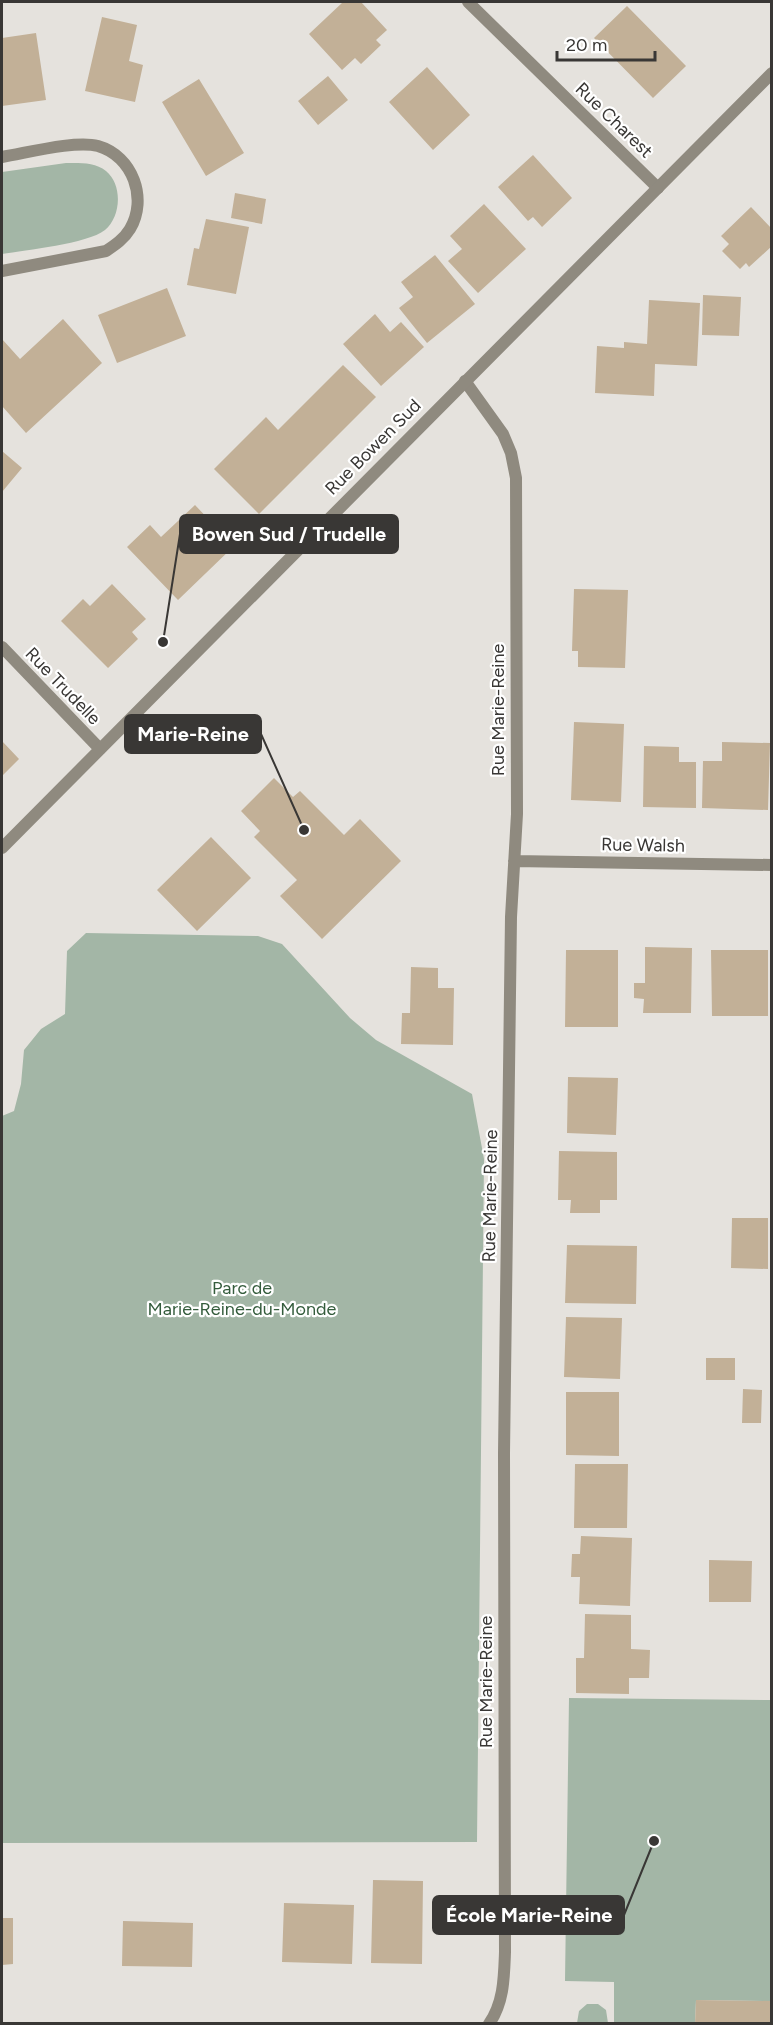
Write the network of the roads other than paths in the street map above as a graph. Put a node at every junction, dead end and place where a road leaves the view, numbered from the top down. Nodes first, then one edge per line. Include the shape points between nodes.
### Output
1 (468, 2) edge
2 (771, 73) edge
3 (2, 157) edge
4 (658, 188) junction
5 (2, 271) edge
6 (465, 381) junction
7 (2, 647) edge
8 (100, 749) junction
9 (2, 848) edge
10 (514, 861) junction
11 (771, 865) edge
12 (490, 2023) edge

1 - 4 street, Rue Charest
2 - 4 street, Rue Bowen Sud
3 - 5 street via 72,145 99,147 122,161 131,172 138,200 130,230 106,251
4 - 6 street, Rue Bowen Sud
6 - 8 street, Rue Bowen Sud
6 - 10 street, Rue Marie-Reine via 503,434 516,478
7 - 8 street, Rue Trudelle
8 - 9 street, Rue Bowen Sud
10 - 11 street, Rue Walsh
10 - 12 street, Rue Marie-Reine via 504,1453 505,1952 499,2008

